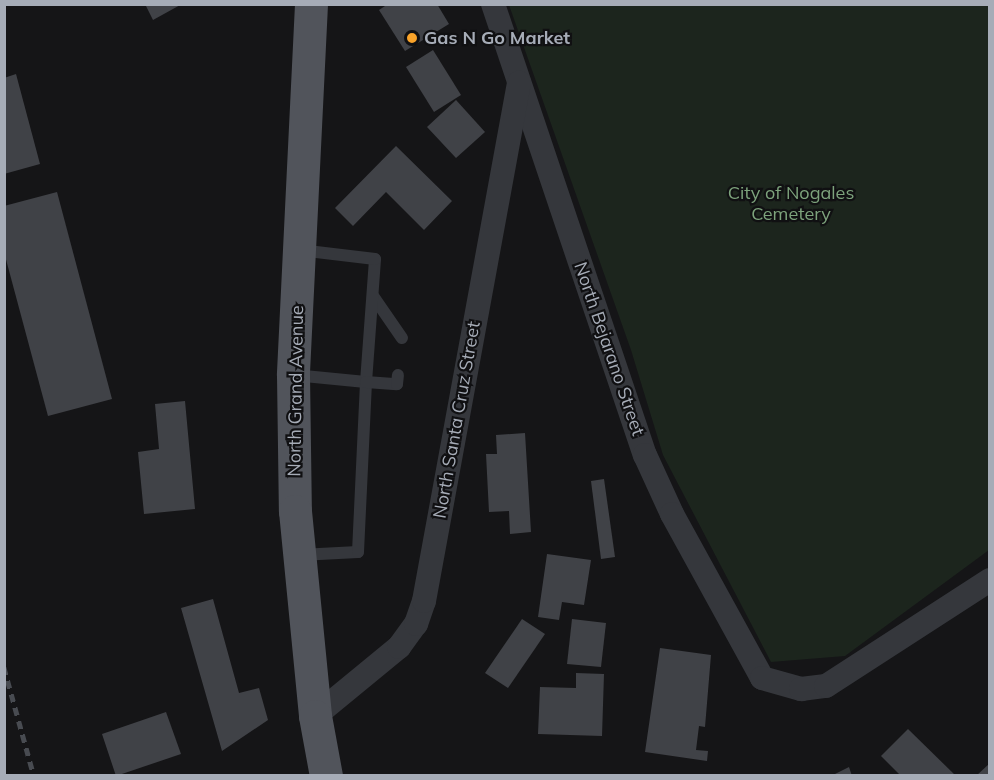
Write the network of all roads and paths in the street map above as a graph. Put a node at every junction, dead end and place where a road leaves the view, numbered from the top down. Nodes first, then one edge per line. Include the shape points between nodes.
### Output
1 (311, 4) edge
2 (493, 4) edge
3 (519, 80) junction
4 (299, 250) junction
5 (373, 296) junction
6 (402, 338) dead end
7 (293, 375) junction
8 (398, 375) dead end
9 (366, 382) junction
10 (299, 555) junction
11 (990, 580) edge
12 (315, 716) junction
13 (326, 776) edge

1 - 4 main road, North Grand Avenue
2 - 3 street, North Bejarano Street
3 - 11 street, North Bejarano Street via 645,455 672,514 762,678 801,689 826,686
3 - 12 street, North Santa Cruz Street via 424,601 416,624 399,647
4 - 5 lane via 375,259
4 - 7 main road, North Grand Avenue
5 - 6 lane
5 - 9 lane
7 - 9 lane
7 - 10 main road, North Grand Avenue
8 - 9 lane via 397,384
9 - 10 lane via 358,552
10 - 12 main road, North Grand Avenue
12 - 13 main road, North Grand Avenue

